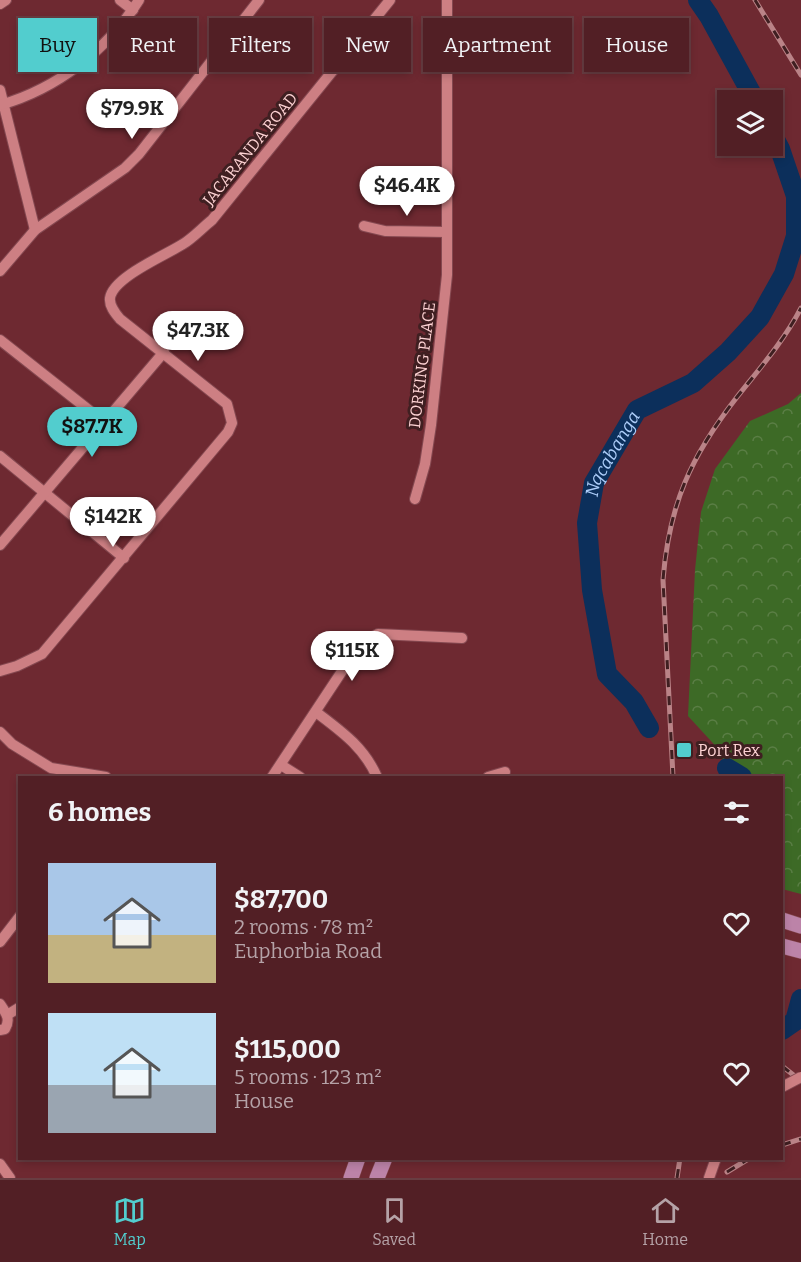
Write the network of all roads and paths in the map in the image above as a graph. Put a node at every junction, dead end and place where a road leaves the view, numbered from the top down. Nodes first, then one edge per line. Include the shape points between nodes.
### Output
1 (6, 0) edge
2 (120, 0) edge
3 (259, 0) edge
4 (390, 0) edge
5 (447, 0) edge
6 (0, 4) edge
7 (136, 5) edge
8 (0, 90) edge
9 (2, 104) edge
10 (364, 225) dead end
11 (35, 230) junction
12 (447, 232) junction
13 (0, 271) edge
14 (0, 340) edge
15 (164, 352) junction
16 (104, 422) junction
17 (0, 456) edge
18 (45, 492) junction
19 (415, 499) dead end
20 (0, 545) edge
21 (124, 558) junction
22 (462, 638) dead end
23 (0, 671) edge
24 (316, 712) junction
25 (1, 735) edge
26 (281, 765) junction
27 (505, 772) dead end
28 (98, 776) edge
29 (273, 776) edge
30 (298, 776) edge
31 (377, 776) edge
32 (491, 776) edge
33 (18, 919) edge
34 (783, 920) edge
35 (801, 926) edge
36 (0, 942) edge
37 (783, 946) edge
38 (801, 951) edge
39 (0, 1004) edge
40 (18, 1008) edge
41 (7, 1015) junction
42 (0, 1030) edge
43 (801, 1077) edge
44 (783, 1086) edge
45 (357, 1160) edge
46 (384, 1160) edge
47 (715, 1160) edge
48 (0, 1164) edge
49 (10, 1178) edge
50 (351, 1178) edge
51 (377, 1178) edge
52 (709, 1178) edge

1 - 6 street
2 - 7 street
3 - 11 street via 140,154
4 - 15 street, JACARANDA ROAD via 212,220 186,243 117,285 110,298 111,307 120,319
5 - 12 street, DORKING PLACE
7 - 9 street via 80,66
8 - 9 street
9 - 11 street
10 - 12 street via 385,231
11 - 13 street
12 - 19 street, DORKING PLACE via 446,296 431,425
14 - 16 street
15 - 16 street
15 - 21 street via 227,404 232,423
16 - 18 street
17 - 18 street
18 - 20 street
18 - 21 street
21 - 23 street via 42,654
22 - 24 street via 378,634 356,650
24 - 26 street
24 - 31 street via 349,736
25 - 28 street via 51,768
26 - 29 street
26 - 30 street
27 - 32 street
33 - 36 street
34 - 35 main road
37 - 38 main road
39 - 41 street
40 - 41 street
41 - 42 street via 8,1023
43 - 44 street, bridge
45 - 50 main road
46 - 51 main road
47 - 52 street
48 - 49 street

